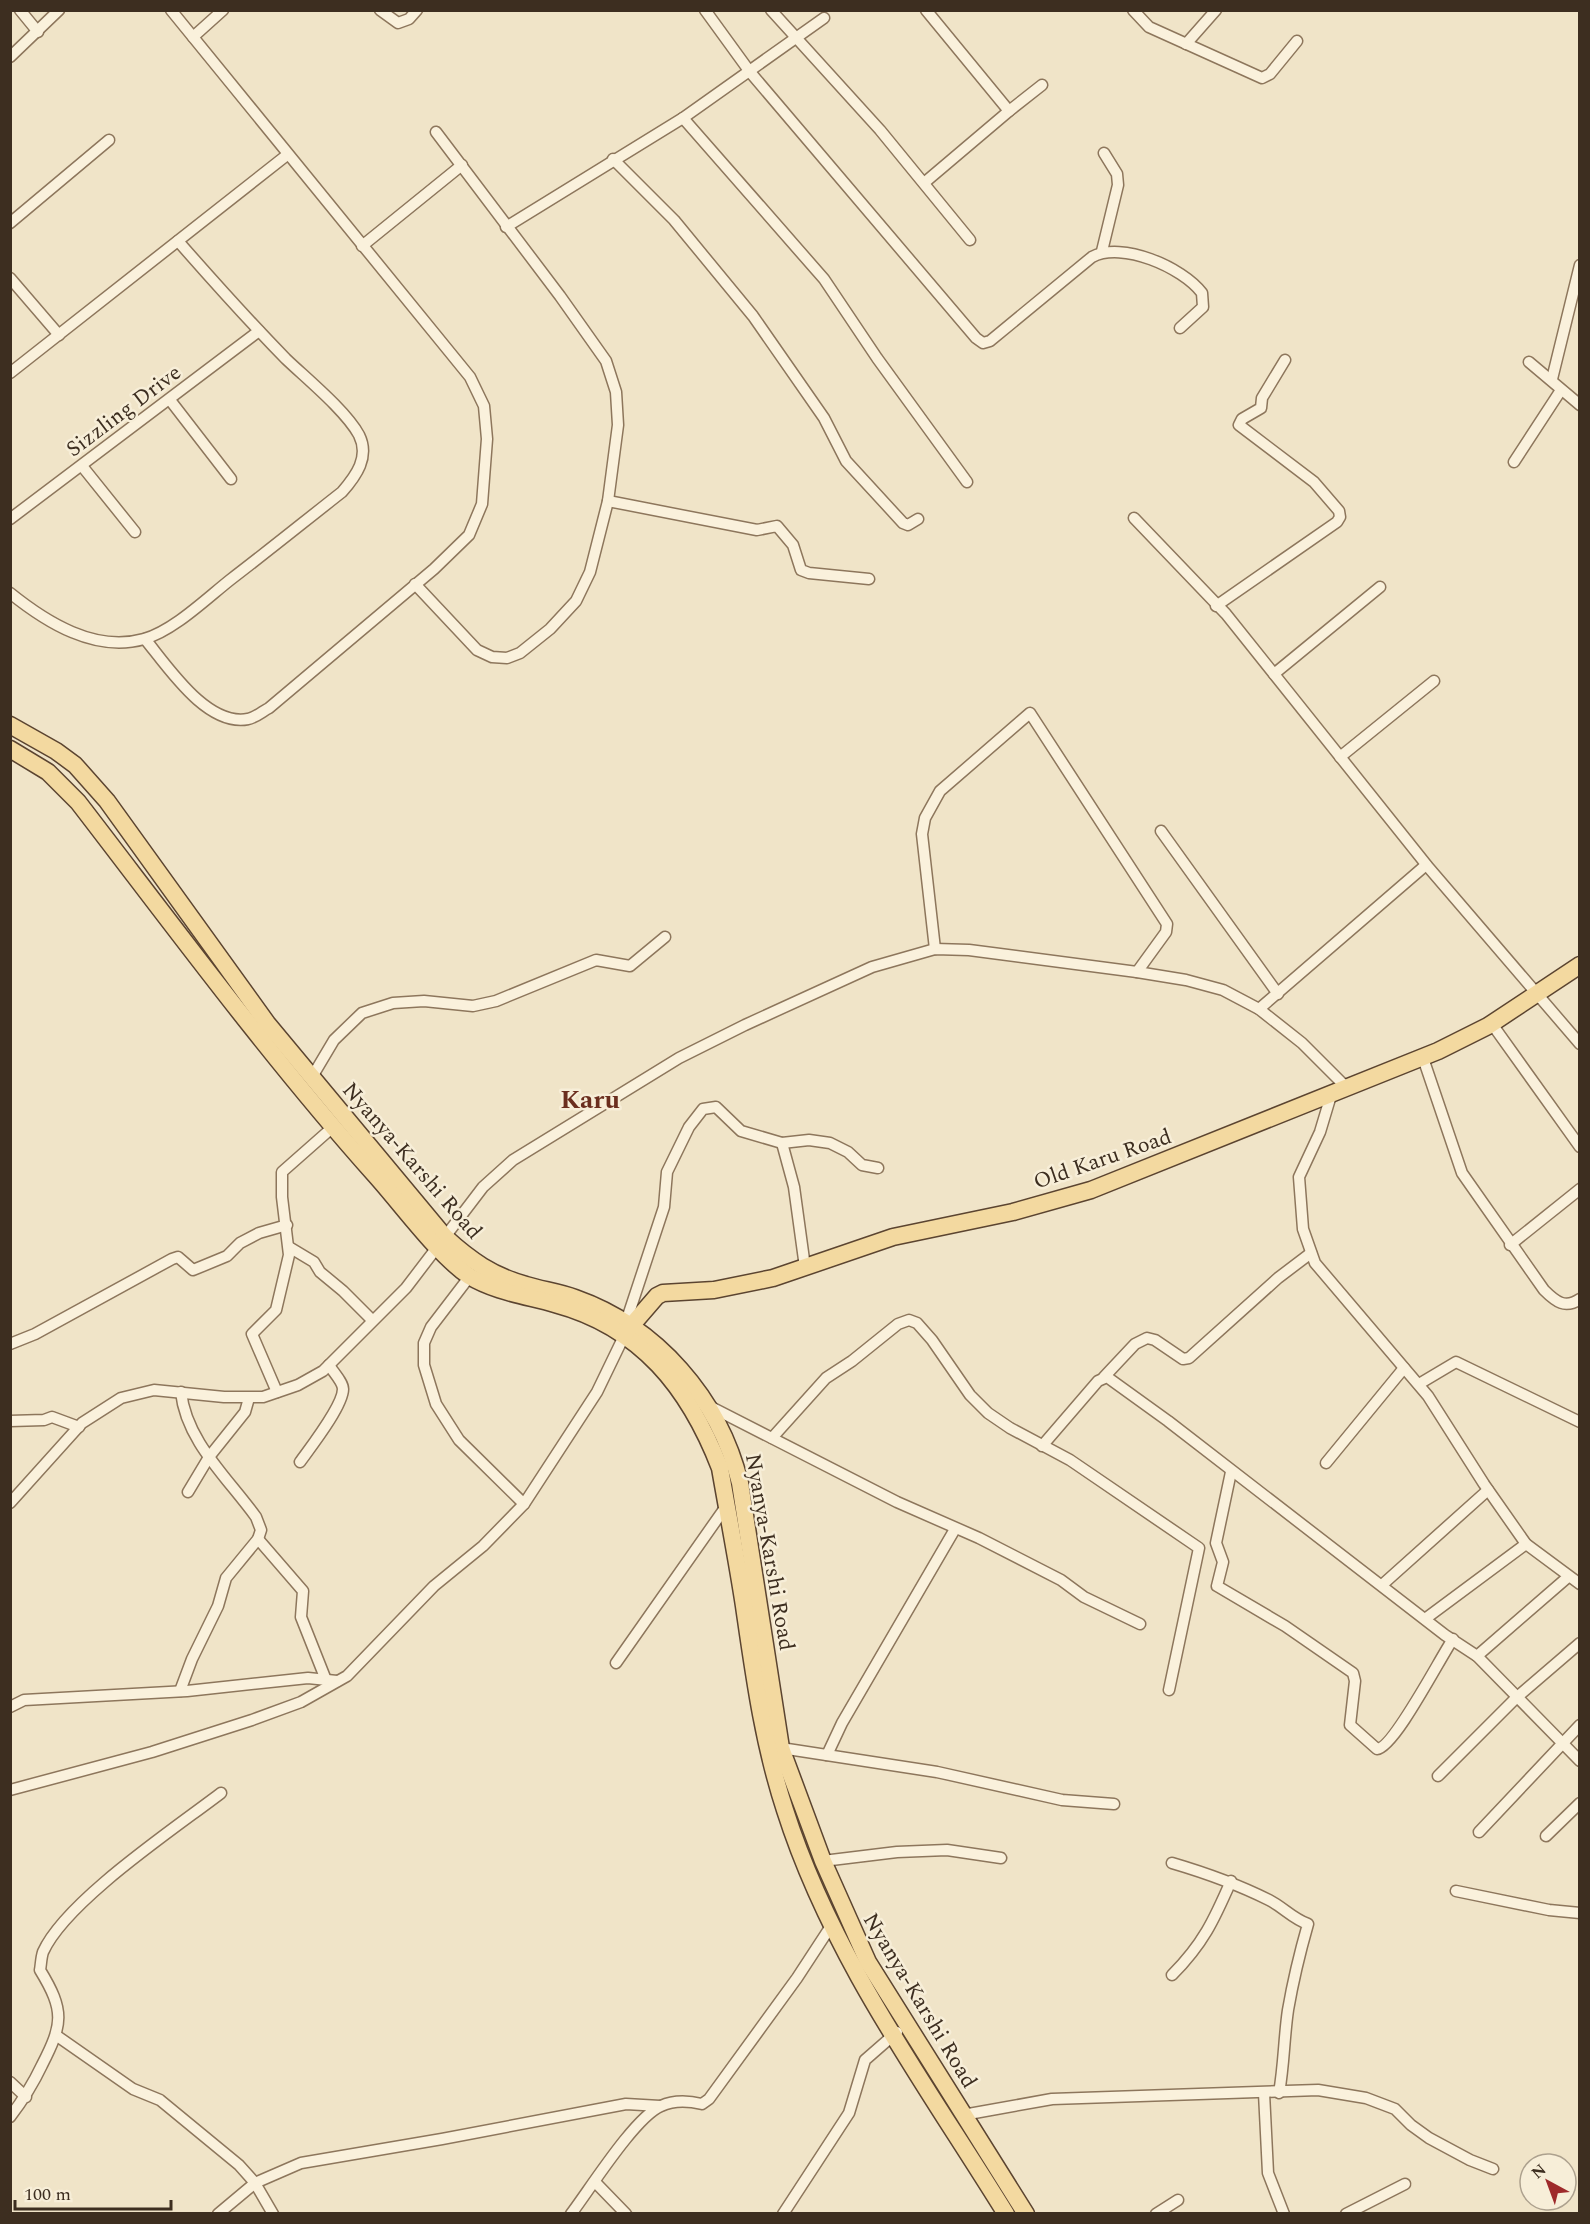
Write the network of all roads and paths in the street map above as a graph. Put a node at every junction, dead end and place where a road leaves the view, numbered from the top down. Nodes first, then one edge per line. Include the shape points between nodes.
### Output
1 (20, 10) edge
2 (59, 10) edge
3 (171, 10) edge
4 (223, 10) edge
5 (380, 10) edge
6 (417, 10) edge
7 (705, 10) edge
8 (771, 10) edge
9 (926, 10) edge
10 (1133, 10) edge
11 (1216, 10) edge
12 (824, 18) dead end
13 (38, 32) junction
14 (193, 37) junction
15 (795, 39) junction
16 (1296, 41) dead end
17 (1186, 44) junction
18 (10, 57) edge
19 (750, 72) junction
20 (1042, 85) dead end
21 (1010, 111) junction
22 (683, 118) junction
23 (436, 132) dead end
24 (110, 140) dead end
25 (1104, 153) dead end
26 (287, 155) junction
27 (613, 159) junction
28 (462, 165) junction
29 (924, 183) junction
30 (10, 223) edge
31 (506, 227) junction
32 (970, 240) dead end
33 (178, 241) junction
34 (362, 246) junction
35 (1102, 251) junction
36 (1580, 265) edge
37 (10, 278) edge
38 (1180, 328) dead end
39 (259, 332) junction
40 (59, 335) junction
41 (1285, 360) dead end
42 (1529, 362) dead end
43 (10, 373) edge
44 (1552, 380) junction
45 (1561, 390) junction
46 (170, 400) junction
47 (1580, 405) edge
48 (1514, 462) dead end
49 (82, 466) junction
50 (231, 478) dead end
51 (967, 482) dead end
52 (608, 501) junction
53 (1134, 518) dead end
54 (10, 519) edge
55 (918, 519) dead end
56 (135, 532) dead end
57 (868, 579) dead end
58 (416, 584) junction
59 (1380, 587) dead end
60 (10, 592) edge
61 (1216, 606) junction
62 (145, 639) junction
63 (1274, 674) junction
64 (1434, 681) dead end
65 (10, 725) edge
66 (10, 748) edge
67 (1340, 757) junction
68 (1161, 831) dead end
69 (1426, 865) junction
70 (190, 933) junction
71 (665, 937) dead end
72 (935, 949) junction
73 (1580, 964) edge
74 (1137, 972) junction
75 (1278, 993) junction
76 (1537, 994) junction
77 (1259, 1009) junction
78 (1492, 1024) junction
79 (1580, 1044) edge
80 (1423, 1058) junction
81 (312, 1077) junction
82 (1339, 1090) junction
83 (333, 1126) junction
84 (782, 1143) junction
85 (1580, 1147) edge
86 (878, 1168) dead end
87 (1580, 1189) edge
88 (286, 1226) junction
89 (442, 1242) junction
90 (1510, 1245) junction
91 (289, 1247) junction
92 (1311, 1253) junction
93 (805, 1267) junction
94 (470, 1276) junction
95 (1580, 1299) edge
96 (372, 1320) junction
97 (627, 1326) junction
98 (10, 1344) edge
99 (329, 1365) junction
100 (1404, 1368) junction
101 (1104, 1377) junction
102 (1419, 1384) junction
103 (181, 1392) junction
104 (277, 1392) junction
105 (249, 1398) junction
106 (709, 1406) junction
107 (10, 1421) edge
108 (1580, 1422) edge
109 (79, 1427) junction
110 (772, 1438) junction
111 (1042, 1446) junction
112 (209, 1457) junction
113 (300, 1462) dead end
114 (1326, 1463) dead end
115 (1231, 1472) junction
116 (1488, 1490) junction
117 (188, 1492) dead end
118 (10, 1503) edge
119 (524, 1504) junction
120 (727, 1505) junction
121 (956, 1529) junction
122 (258, 1539) junction
123 (1526, 1544) junction
124 (1568, 1577) junction
125 (1580, 1584) edge
126 (1382, 1585) junction
127 (1425, 1619) junction
128 (1140, 1624) dead end
129 (1453, 1640) junction
130 (1580, 1643) edge
131 (1477, 1656) junction
132 (616, 1664) dead end
133 (326, 1680) junction
134 (338, 1681) junction
135 (1169, 1690) dead end
136 (180, 1691) junction
137 (1516, 1698) junction
138 (10, 1707) edge
139 (1580, 1725) edge
140 (1561, 1742) junction
141 (781, 1748) junction
142 (826, 1755) junction
143 (1580, 1761) edge
144 (1438, 1776) dead end
145 (10, 1790) edge
146 (221, 1793) dead end
147 (1580, 1803) edge
148 (1114, 1804) dead end
149 (1479, 1832) dead end
150 (1546, 1836) dead end
151 (1001, 1858) dead end
152 (823, 1861) junction
153 (1172, 1863) dead end
154 (1231, 1881) junction
155 (1456, 1891) dead end
156 (1580, 1913) edge
157 (831, 1926) junction
158 (1172, 1975) dead end
159 (901, 2031) junction
160 (57, 2036) junction
161 (10, 2082) edge
162 (1264, 2093) junction
163 (1279, 2093) junction
164 (26, 2097) junction
165 (660, 2106) junction
166 (963, 2115) junction
167 (10, 2117) edge
168 (1494, 2169) dead end
169 (595, 2182) junction
170 (255, 2183) junction
171 (1405, 2184) dead end
172 (1178, 2200) dead end
173 (1000, 2211) edge
174 (218, 2214) edge
175 (273, 2214) edge
176 (571, 2214) edge
177 (626, 2214) edge
178 (783, 2214) edge
179 (1026, 2214) edge
180 (1156, 2214) edge
181 (1284, 2214) edge
182 (1346, 2214) edge

1 - 13 street
2 - 13 street
3 - 14 street
4 - 14 street
5 - 6 street via 398,23 409,20
7 - 19 street
8 - 15 street
9 - 21 street
10 - 17 street via 1149,27
11 - 17 street
12 - 15 street
13 - 18 street
14 - 26 street
15 - 19 street
15 - 29 street
16 - 17 street via 1270,74 1262,78
19 - 22 street
19 - 35 street via 983,343
20 - 21 street
21 - 29 street
22 - 27 street
22 - 51 street via 824,279
23 - 28 street
24 - 30 street
25 - 35 street via 1117,174 1118,185
26 - 33 street
26 - 34 street
27 - 31 street
27 - 55 street via 674,220 753,316 824,418 859,478 903,523 908,525
28 - 31 street
28 - 34 street
29 - 32 street
31 - 52 street via 560,296 606,361 612,376 618,425
33 - 39 street
33 - 40 street
34 - 58 street via 470,377 484,406 487,439 482,504 469,535
35 - 38 street via 1119,250 1181,273 1195,283 1202,293 1203,307
36 - 44 street
37 - 40 street
39 - 46 street, Sizzling Drive
39 - 62 street via 345,417 359,436 363,458 356,476 342,492 178,621
40 - 43 street
41 - 61 street via 1260,408 1239,425 1314,482 1340,517
42 - 44 street
44 - 45 street
45 - 47 street
45 - 48 street
46 - 49 street, Sizzling Drive
46 - 50 street
49 - 54 street, Sizzling Drive
49 - 56 street
52 - 57 street via 757,530 777,526 793,545 801,570
52 - 58 street via 590,572 576,601 520,653 507,658 492,657 477,650
53 - 61 street
58 - 62 street via 269,708 250,719 230,719 207,708
59 - 63 street
60 - 62 street via 60,626 91,640 118,643
61 - 63 street
63 - 67 street
64 - 67 street
65 - 70 main road, Nyanya-Karshi Road via 75,765 126,825 185,912
66 - 70 main road, Nyanya-Karshi Road via 48,772 78,802 170,920
67 - 69 street
68 - 75 street
69 - 75 street
69 - 76 street
70 - 81 main road, Nyanya-Karshi Road
70 - 83 main road, Nyanya-Karshi Road via 248,1025
71 - 81 street via 630,966 596,960 485,1004 393,1003 362,1013 334,1040
72 - 74 street
72 - 74 street via 922,834 931,802 1030,713 1167,924 1166,932
72 - 89 street via 872,967 679,1058 513,1160 483,1187
73 - 76 main road, Old Karu Road
74 - 77 street via 1223,990
75 - 77 street
76 - 78 main road, Old Karu Road
76 - 79 street
77 - 82 street via 1302,1043
78 - 80 main road, Old Karu Road
78 - 85 street
80 - 82 main road, Old Karu Road
80 - 90 street via 1462,1173
81 - 89 main road, Nyanya-Karshi Road
82 - 92 street via 1299,1177 1302,1229
82 - 93 main road, Old Karu Road via 1091,1190 1013,1212 893,1237
83 - 88 street via 282,1172
83 - 89 main road, Nyanya-Karshi Road
84 - 86 street via 830,1143 862,1165
84 - 93 street via 794,1187
84 - 97 street via 741,1131 716,1107 698,1113 667,1172 664,1207
87 - 90 street
88 - 91 street
88 - 98 street via 259,1233 227,1256 192,1270 178,1257 172,1259
89 - 94 main road, Nyanya-Karshi Road
89 - 96 street via 406,1288
89 - 97 main road, Nyanya-Karshi Road via 497,1276 574,1298
90 - 95 street via 1554,1300 1569,1305
91 - 96 street via 314,1262
91 - 104 street via 276,1310 252,1334
92 - 100 street via 1315,1263
92 - 101 street via 1190,1358 1183,1359 1148,1338 1135,1344
93 - 97 main road, Old Karu Road via 714,1290 663,1293
94 - 97 main road, Nyanya-Karshi Road via 513,1294
94 - 119 street via 431,1327 424,1343 424,1365 436,1404 459,1440
96 - 99 street
97 - 106 main road, Nyanya-Karshi Road via 650,1340
97 - 119 street via 597,1392
97 - 120 main road, Nyanya-Karshi Road via 694,1410 720,1468
99 - 104 street via 298,1385
99 - 113 street via 342,1385 342,1395 327,1425
100 - 102 street
100 - 114 street
101 - 111 street
101 - 115 street via 1168,1421
102 - 108 street via 1456,1362
102 - 116 street
103 - 105 street
103 - 109 street via 137,1392 106,1406
103 - 112 street via 183,1414
104 - 105 street
105 - 112 street via 238,1424
106 - 110 street
106 - 141 main road, Nyanya-Karshi Road via 733,1455 740,1483
107 - 109 street via 52,1417
109 - 118 street
110 - 111 street via 826,1378 898,1324 909,1320 932,1340 987,1413
110 - 121 street
111 - 135 street via 1070,1460 1199,1548
112 - 117 street
112 - 122 street via 255,1517 261,1530
115 - 126 street
115 - 129 street via 1216,1543 1223,1562 1217,1586 1353,1673 1350,1725 1377,1749 1386,1745 1414,1706
116 - 123 street
116 - 126 street
119 - 134 street
120 - 132 street
120 - 157 main road, Nyanya-Karshi Road via 769,1756 801,1854
121 - 128 street via 980,1538 1061,1580 1083,1597
121 - 142 street
122 - 133 street via 303,1591 301,1617
122 - 136 street via 226,1578 218,1606
123 - 124 street
123 - 127 street
124 - 125 street
124 - 131 street
126 - 127 street
127 - 129 street
129 - 131 street
130 - 137 street
131 - 137 street
133 - 134 street
133 - 136 street
134 - 145 street via 301,1702 252,1720
136 - 138 street via 24,1700
137 - 140 street
137 - 144 street
139 - 140 street
140 - 143 street
140 - 149 street
141 - 142 street
141 - 152 main road, Nyanya-Karshi Road
142 - 148 street via 937,1772 1062,1800
146 - 160 street via 97,1890 60,1928 43,1953 40,1970 53,1992
147 - 150 street
151 - 152 street via 947,1850
152 - 159 main road, Nyanya-Karshi Road
153 - 154 street
154 - 158 street via 1209,1930 1195,1952
154 - 163 street via 1308,1924 1288,2013
155 - 156 street
157 - 159 main road, Nyanya-Karshi Road via 841,1948
157 - 165 street via 709,2099
159 - 166 main road, Nyanya-Karshi Road
159 - 173 main road, Nyanya-Karshi Road
159 - 178 street via 865,2060 849,2114
160 - 164 street
160 - 170 street via 133,2090 160,2100 239,2165
161 - 164 street
162 - 163 street
162 - 166 street via 1052,2099
162 - 181 street via 1268,2173
163 - 168 street via 1318,2090 1366,2098 1395,2109 1429,2138
164 - 167 street
165 - 169 street via 642,2119
165 - 170 street via 626,2104 339,2155 301,2163
166 - 179 main road, Nyanya-Karshi Road
169 - 176 street
169 - 177 street
170 - 174 street
170 - 175 street
171 - 182 street
172 - 180 street

